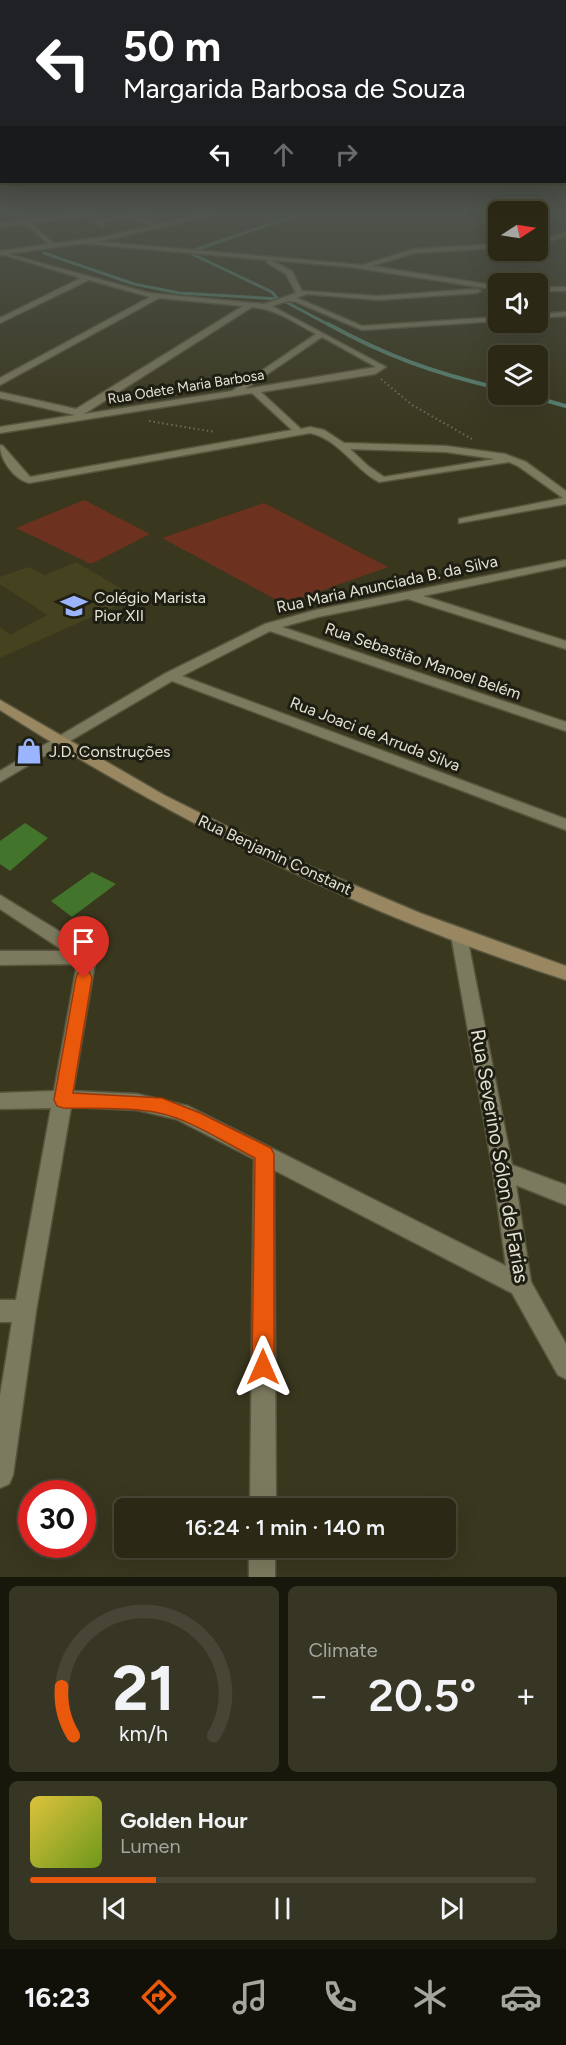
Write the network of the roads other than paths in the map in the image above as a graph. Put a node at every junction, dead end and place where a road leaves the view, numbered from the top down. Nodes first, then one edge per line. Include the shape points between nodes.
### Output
1 (74, 285) edge
2 (111, 285) edge
3 (294, 285) edge
4 (471, 285) edge
5 (488, 287) edge
6 (548, 289) edge
7 (566, 289) edge
8 (488, 290) edge
9 (299, 292) junction
10 (156, 297) junction
11 (285, 298) junction
12 (252, 304) junction
13 (265, 306) junction
14 (566, 314) edge
15 (548, 315) edge
16 (488, 320) edge
17 (0, 321) edge
18 (321, 334) junction
19 (0, 382) edge
20 (254, 390) junction
21 (232, 394) junction
22 (0, 395) edge
23 (76, 412) junction
24 (89, 415) junction
25 (0, 430) edge
26 (299, 432) junction
27 (340, 446) junction
28 (0, 448) edge
29 (512, 459) junction
30 (566, 496) edge
31 (566, 501) edge
32 (463, 520) dead end
33 (566, 563) edge
34 (540, 568) junction
35 (566, 576) edge
36 (409, 595) junction
37 (269, 627) junction
38 (566, 645) edge
39 (171, 676) junction
40 (0, 704) edge
41 (566, 727) edge
42 (60, 743) junction
43 (0, 777) edge
44 (566, 825) edge
45 (0, 901) edge
46 (460, 935) junction
47 (87, 957) junction
48 (0, 958) edge
49 (566, 973) edge
50 (63, 1100) junction
51 (0, 1101) edge
52 (264, 1154) junction
53 (503, 1171) junction
54 (566, 1195) edge
55 (520, 1285) junction
56 (0, 1311) edge
57 (25, 1311) junction
58 (566, 1367) edge
59 (0, 1475) edge
60 (262, 1498) edge
61 (262, 1558) edge
62 (262, 1577) edge

1 - 17 street
2 - 10 street
3 - 9 street
4 - 5 street
6 - 7 street
8 - 9 street via 378,298
9 - 11 street
10 - 12 street
10 - 19 street
11 - 13 street
11 - 16 street via 301,300 348,325 362,328
12 - 13 street
12 - 23 street
13 - 18 street
14 - 15 street
18 - 20 street, Rua Odete Maria Barbosa via 382,369
18 - 21 street
20 - 21 street, Rua Odete Maria Barbosa
20 - 26 street
21 - 24 street, Rua Odete Maria Barbosa
22 - 23 street
23 - 24 street
24 - 25 street, Rua Odete Maria Barbosa
26 - 27 street via 318,431
26 - 28 street via 29,480 23,478
27 - 29 street via 446,449
27 - 29 street via 373,475 387,481
29 - 30 street
31 - 32 street
33 - 34 street, Rua Maria Anunciada B. da Silva
34 - 35 street
34 - 36 street, Rua Maria Anunciada B. da Silva
36 - 37 street, Rua Maria Anunciada B. da Silva
36 - 38 street
37 - 39 street, Rua Maria Anunciada B. da Silva
37 - 41 street, Rua Sebastião Manoel Belém
39 - 42 street, Rua Maria Anunciada B. da Silva
39 - 44 street, Rua Joaci de Arruda Silva
40 - 42 main road, Rua Benjamin Constant
42 - 43 street, Rua Maria Anunciada B. da Silva
42 - 46 main road, Rua Benjamin Constant via 276,858
45 - 47 street
46 - 49 main road, Rua Benjamin Constant
46 - 53 street, Rua Severino Sólon de Farias
47 - 48 street
47 - 50 street
50 - 51 street
50 - 52 street via 162,1106
50 - 57 street
52 - 55 street
52 - 60 street
53 - 54 street
53 - 55 street, Rua Severino Sólon de Farias
55 - 58 street, Rua Severino Sólon de Farias
56 - 57 street
57 - 59 street
61 - 62 street

